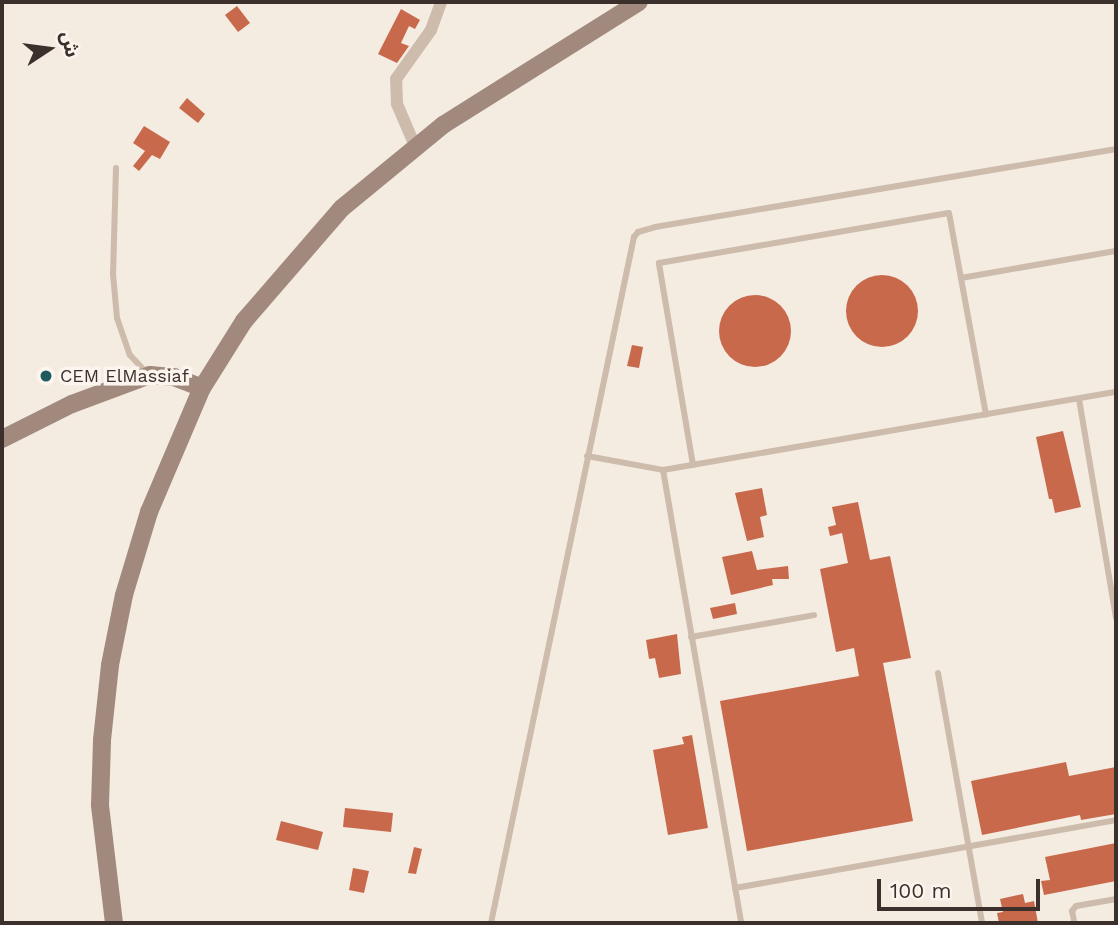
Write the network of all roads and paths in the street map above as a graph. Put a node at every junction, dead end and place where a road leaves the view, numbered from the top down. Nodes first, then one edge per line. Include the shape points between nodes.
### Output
1 (442, 2) edge
2 (639, 2) edge
3 (415, 146) junction
4 (1116, 149) edge
5 (116, 168) dead end
6 (1116, 251) edge
7 (961, 278) junction
8 (150, 375) junction
9 (202, 388) junction
10 (1116, 392) edge
11 (1079, 399) junction
12 (986, 415) junction
13 (2, 439) edge
14 (587, 456) junction
15 (693, 465) junction
16 (663, 470) junction
17 (1116, 564) edge
18 (1107, 565) junction
19 (814, 615) dead end
20 (1116, 618) edge
21 (691, 637) junction
22 (938, 673) dead end
23 (1116, 820) edge
24 (968, 846) junction
25 (735, 888) junction
26 (1116, 899) edge
27 (1074, 921) dead end
28 (114, 923) edge
29 (491, 923) edge
30 (741, 923) edge
31 (982, 923) edge

1 - 3 street via 431,30 396,79 397,104
2 - 3 main road
3 - 9 main road via 341,208 276,280
4 - 14 lane via 638,232 632,242
5 - 8 lane via 113,274 117,318 130,355
6 - 7 lane
7 - 12 lane
7 - 15 lane via 949,214 659,262
8 - 9 main road via 174,377
8 - 13 main road via 72,404
9 - 28 main road via 149,512 124,595 110,665 100,805
10 - 11 lane
11 - 12 lane
11 - 18 lane
12 - 15 lane
14 - 16 lane
14 - 29 lane
15 - 16 lane
16 - 21 lane
17 - 18 lane
18 - 20 lane
19 - 21 lane
21 - 25 lane
22 - 24 lane
23 - 24 lane
24 - 25 lane
24 - 31 lane
25 - 30 lane
26 - 27 lane via 1076,906

